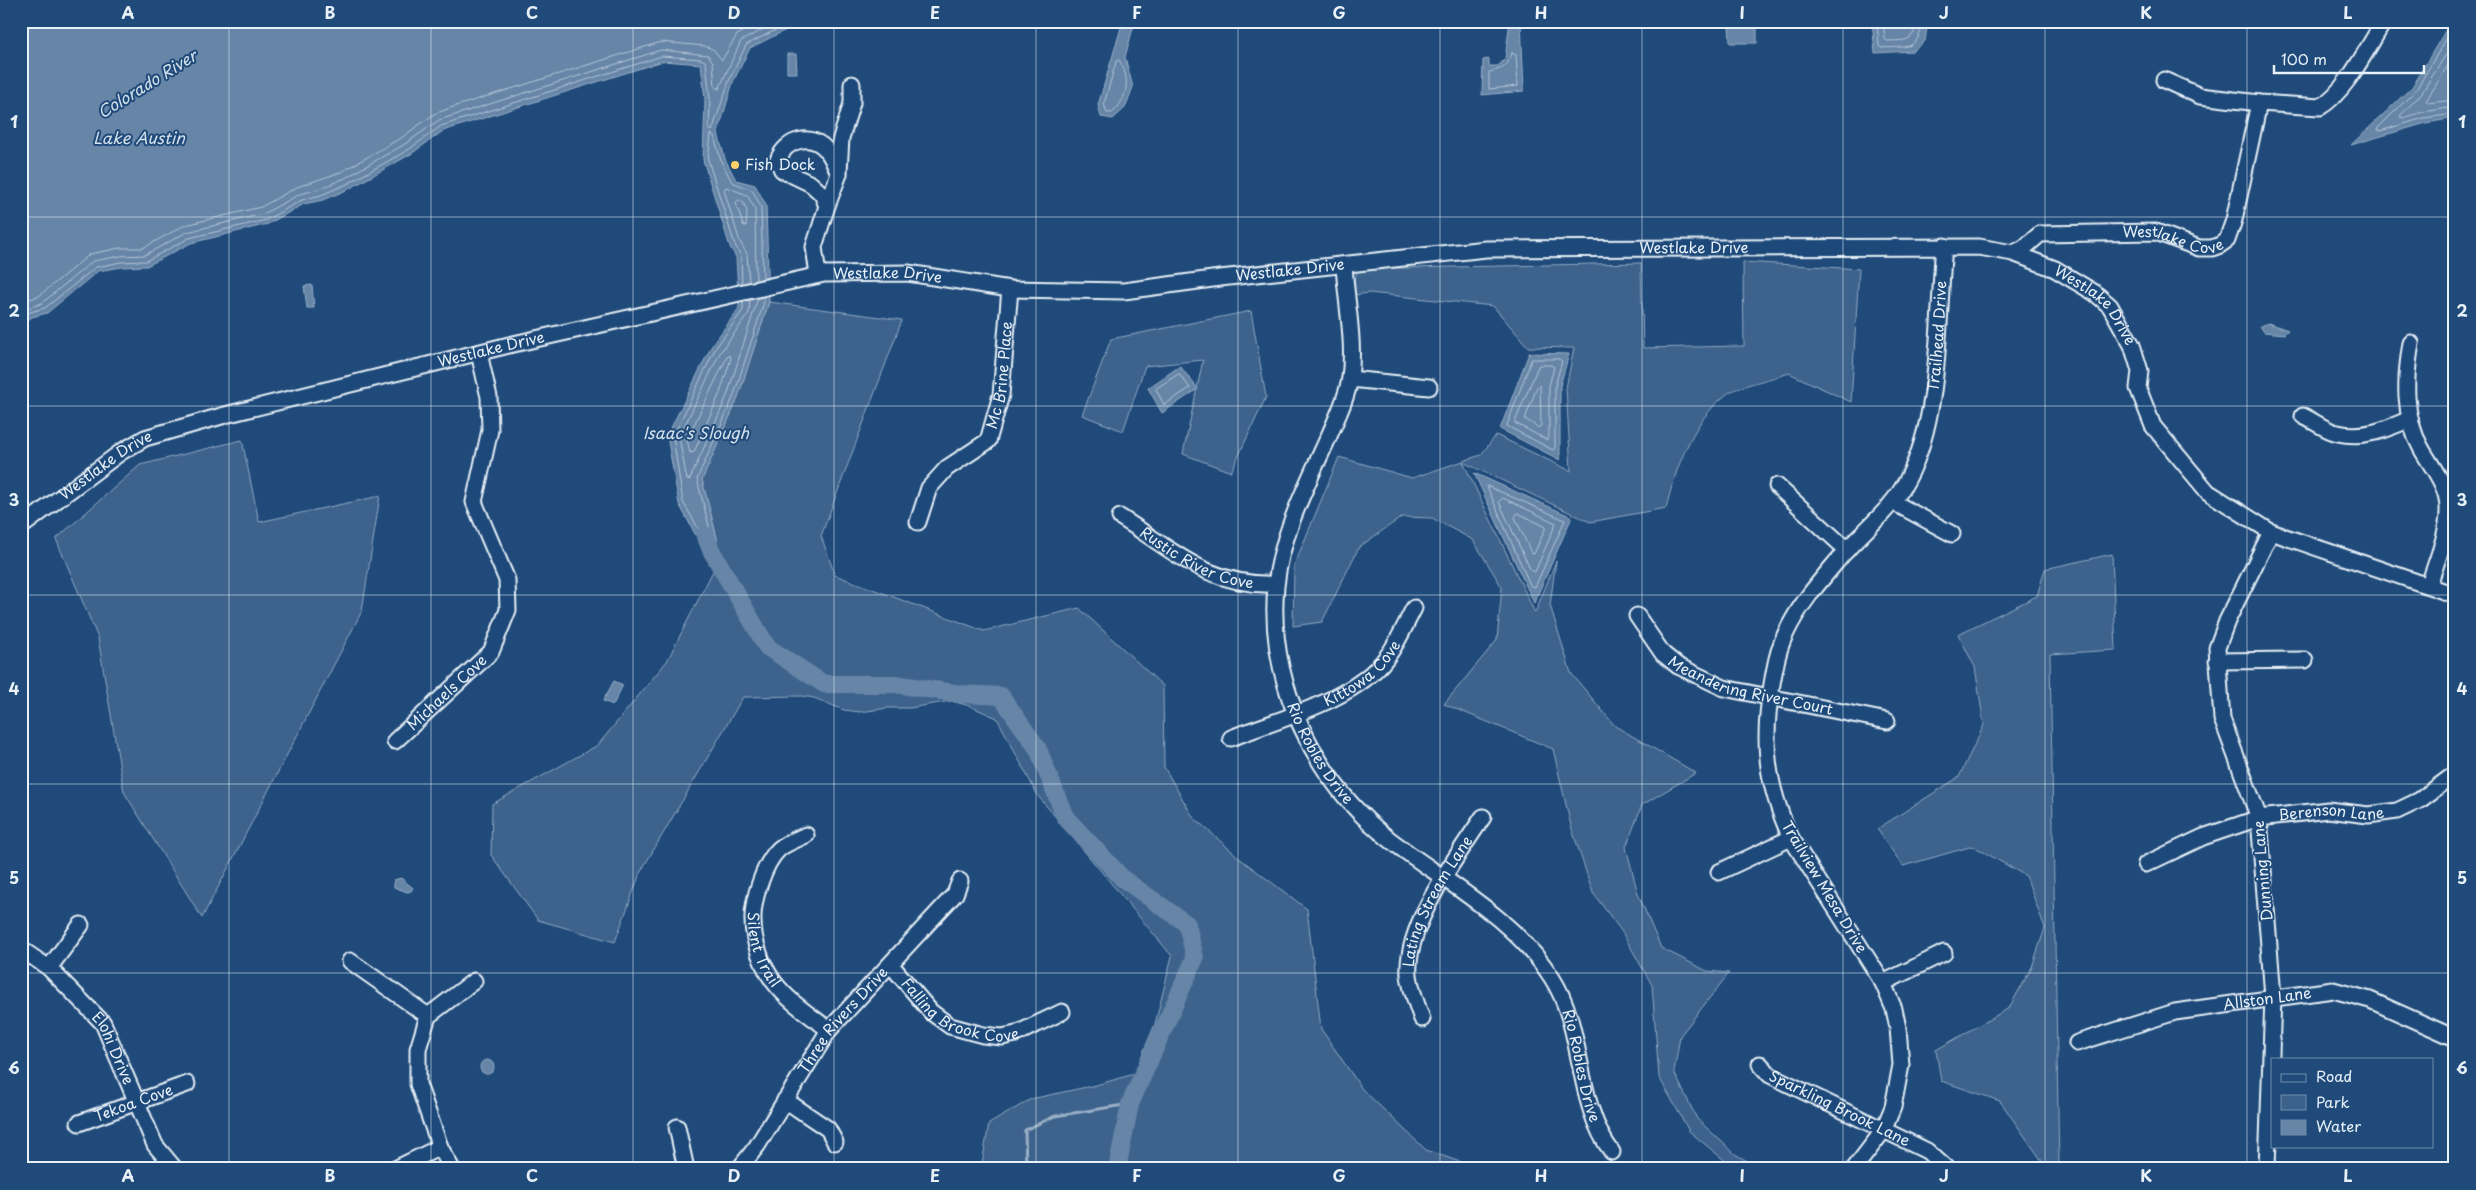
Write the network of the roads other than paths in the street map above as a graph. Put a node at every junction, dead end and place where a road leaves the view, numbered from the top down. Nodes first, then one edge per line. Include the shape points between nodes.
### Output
1 (2383, 23) dead end
2 (2164, 80) dead end
3 (852, 84) dead end
4 (2258, 103) junction
5 (839, 174) junction
6 (826, 206) junction
7 (1944, 246) junction
8 (2012, 253) junction
9 (1344, 265) junction
10 (818, 275) junction
11 (1010, 289) junction
12 (2411, 343) dead end
13 (479, 353) junction
14 (1350, 379) junction
15 (1429, 387) dead end
16 (2303, 416) dead end
17 (2410, 419) junction
18 (1926, 427) joint
19 (1777, 486) dead end
20 (1893, 502) junction
21 (1120, 517) dead end
22 (918, 522) dead end
23 (21, 527) edge
24 (2271, 532) junction
25 (1952, 534) dead end
26 (1847, 550) junction
27 (1276, 584) junction
28 (2429, 585) junction
29 (2455, 595) edge
30 (1414, 608) dead end
31 (1637, 616) dead end
32 (2305, 660) dead end
33 (2217, 661) junction
34 (1770, 698) junction
35 (1296, 712) junction
36 (1887, 721) dead end
37 (1230, 738) dead end
38 (395, 740) dead end
39 (2455, 774) edge
40 (1482, 817) dead end
41 (2259, 818) junction
42 (806, 835) dead end
43 (1791, 838) junction
44 (2146, 864) dead end
45 (1719, 872) dead end
46 (1443, 878) junction
47 (960, 881) dead end
48 (81, 925) dead end
49 (21, 949) edge
50 (1944, 953) dead end
51 (350, 961) dead end
52 (891, 964) junction
53 (49, 968) junction
54 (474, 981) dead end
55 (1883, 983) junction
56 (2273, 997) junction
57 (1062, 1012) dead end
58 (428, 1016) junction
59 (1422, 1019) dead end
60 (829, 1030) junction
61 (2455, 1038) edge
62 (2077, 1043) dead end
63 (1760, 1064) dead end
64 (187, 1084) dead end
65 (785, 1100) junction
66 (137, 1102) junction
67 (79, 1123) dead end
68 (677, 1127) dead end
69 (1883, 1131) junction
70 (835, 1142) dead end
71 (440, 1147) junction
72 (1612, 1152) dead end
73 (175, 1169) edge
74 (395, 1169) edge
75 (452, 1169) edge
76 (686, 1169) edge
77 (739, 1169) edge
78 (1854, 1169) edge
79 (1947, 1169) edge
80 (2267, 1169) edge

1 - 4 street via 2329,101 2320,107
2 - 4 street via 2200,96
3 - 5 street via 852,104 841,138
4 - 8 street, Westlake Cove via 2227,240 2212,248 2198,248 2156,232 2040,234 2024,248
5 - 6 street
5 - 6 street via 827,151 810,140 791,142 782,150 778,160 782,170 811,184 822,194
6 - 10 street via 814,247
7 - 8 street, Westlake Drive via 1979,247
7 - 9 street, Westlake Drive via 1486,249
7 - 18 street, Trailhead Drive via 1933,395
8 - 24 street, Westlake Drive via 2055,269 2110,306 2132,344 2140,371 2138,388 2153,426 2208,492
9 - 11 street, Westlake Drive via 1124,291
9 - 14 street, Rio Robles Drive
10 - 11 street, Westlake Drive via 908,273
10 - 13 street, Westlake Drive
11 - 22 street, Mc Brine Place via 1000,395 988,441 947,468 929,488
12 - 17 street via 2407,371
13 - 23 street, Westlake Drive via 225,415 145,438 121,452
13 - 38 street, Michaels Cove via 489,397 490,430 474,502 507,580 508,610 491,652
14 - 15 street
14 - 27 street, Rio Robles Drive via 1292,520
16 - 17 street via 2336,433 2357,435 2380,431
17 - 28 street via 2420,447 2444,486 2448,510 2442,546
18 - 20 street, Trailview Mesa Drive via 1908,479
19 - 26 street
20 - 25 street
20 - 26 street, Trailview Mesa Drive
21 - 27 street, Rustic River Cove via 1211,575 1242,584
24 - 28 street, Westlake Drive
24 - 33 street, Dunning Lane via 2227,621 2217,648
26 - 34 street, Trailview Mesa Drive via 1809,595 1786,634 1778,654
27 - 35 street, Rio Robles Drive via 1279,650 1285,682
28 - 29 street, Westlake Drive
30 - 35 street, Kittowa Cove via 1396,644 1375,671 1344,694
31 - 34 street, Meandering River Court via 1663,654 1678,666 1724,688
32 - 33 street
33 - 41 street, Dunning Lane via 2222,719
34 - 36 street, Meandering River Court
34 - 43 street, Trailview Mesa Drive via 1768,770 1774,797
35 - 37 street, Kittowa Cove
35 - 46 street, Rio Robles Drive via 1320,762 1352,804 1386,837
39 - 41 street, Berenson Lane via 2420,800 2397,812 2368,814 2328,810
40 - 46 street, Lating Stream Lane
41 - 44 street, Berenson Lane via 2203,837
41 - 56 street, Dunning Lane
42 - 60 street, Silent Trail via 779,849 768,866 761,880 753,921 763,962 773,980 785,996
43 - 45 street
43 - 55 street, Trailview Mesa Drive
46 - 59 street, Lating Stream Lane via 1411,947 1409,976
46 - 72 street, Rio Robles Drive via 1498,918 1532,949 1554,980 1571,1026 1591,1107 1605,1143
47 - 52 street, Three Rivers Drive via 955,894
48 - 53 street
49 - 53 street, Elohi Drive
50 - 55 street
51 - 58 street
52 - 57 street, Falling Brook Cove via 931,1012 950,1026 983,1036 1016,1034
52 - 60 street, Three Rivers Drive
53 - 66 street, Elohi Drive via 103,1023
54 - 58 street
55 - 69 street, Trailview Mesa Drive via 1894,1009 1901,1065 1897,1094
56 - 61 street, Allston Lane via 2333,990 2370,1000
56 - 62 street, Allston Lane via 2175,1012
56 - 80 street, Dunning Lane
58 - 71 street via 418,1049 418,1084
60 - 65 street, Three Rivers Drive
63 - 69 street, Sparkling Brook Lane via 1770,1075
64 - 66 street, Tekoa Cove
65 - 70 street via 828,1129
65 - 77 street, Three Rivers Drive
66 - 67 street, Tekoa Cove
66 - 73 street, Elohi Drive via 155,1145
68 - 76 street
69 - 78 street, Trailview Mesa Drive
69 - 79 street, Sparkling Brook Lane via 1927,1151
71 - 74 street
71 - 75 street

